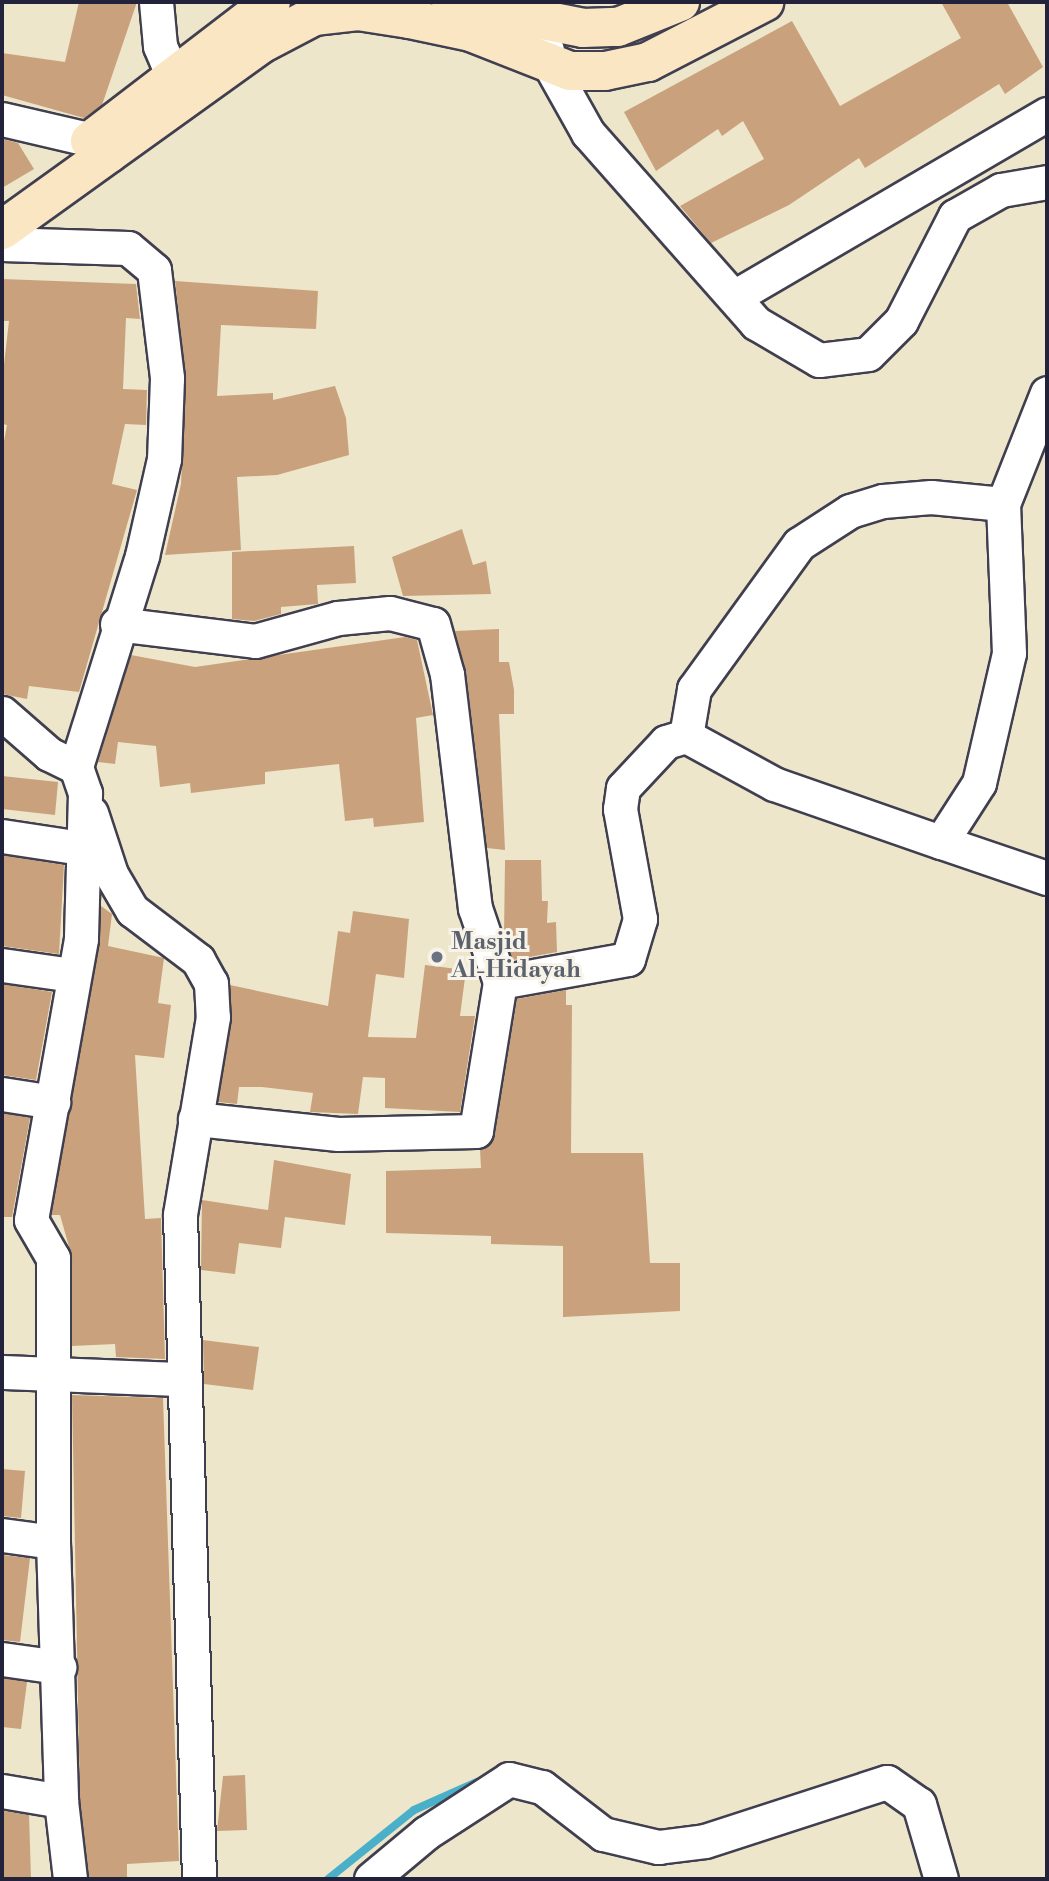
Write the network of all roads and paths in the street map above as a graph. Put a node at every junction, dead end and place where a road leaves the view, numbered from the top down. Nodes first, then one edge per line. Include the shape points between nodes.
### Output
1 (156, 2) edge
2 (271, 2) edge
3 (451, 2) edge
4 (680, 2) edge
5 (764, 2) edge
6 (548, 12) edge
7 (547, 60) junction
8 (177, 89) junction
9 (1047, 114) edge
10 (2, 119) edge
11 (101, 148) junction
12 (1047, 182) edge
13 (2, 201) edge
14 (2, 230) edge
15 (2, 244) edge
16 (734, 296) junction
17 (1047, 393) edge
18 (1003, 504) junction
19 (117, 624) junction
20 (2, 713) edge
21 (676, 739) junction
22 (81, 780) junction
23 (2, 836) edge
24 (941, 842) junction
25 (81, 848) junction
26 (1047, 878) edge
27 (2, 965) edge
28 (72, 975) junction
29 (500, 982) junction
30 (2, 1094) edge
31 (53, 1102) junction
32 (195, 1119) junction
33 (16, 1218) edge
34 (2, 1372) edge
35 (49, 1377) junction
36 (180, 1378) junction
37 (2, 1535) edge
38 (53, 1542) junction
39 (2, 1659) edge
40 (60, 1667) junction
41 (2, 1791) edge
42 (61, 1801) junction
43 (70, 1879) edge
44 (199, 1879) edge
45 (371, 1879) edge
46 (941, 1879) edge

1 - 8 street
2 - 8 street
3 - 6 street
4 - 6 street via 618,27
5 - 7 street via 648,62 605,72 570,71
6 - 7 street
7 - 8 street via 409,19 358,11 314,16
7 - 16 street via 588,133
8 - 11 street
9 - 16 street
10 - 11 street
11 - 13 street
11 - 14 street
12 - 16 street via 1000,190 955,216 901,321 868,354 820,360 793,349
15 - 19 street via 128,248 154,270 167,378 164,459 142,556
17 - 18 street
18 - 21 street via 931,497 883,501 850,511 799,544 694,690
18 - 24 street via 1009,653 979,783
19 - 22 street
19 - 29 street via 254,641 338,618 390,613 433,624 447,674 475,908
20 - 22 street
21 - 24 street via 774,784
21 - 29 street via 635,772 620,809 640,919 628,959
22 - 25 street
22 - 32 street via 111,874 132,910 198,960 211,983 214,1017
23 - 25 street
24 - 26 street
25 - 28 street via 81,939
27 - 28 street
28 - 31 street
29 - 32 street via 477,1131 338,1134
30 - 31 street
31 - 33 street
32 - 36 street via 180,1215
33 - 35 street via 53,1258
34 - 35 street
35 - 36 street
35 - 38 street
36 - 44 street
37 - 38 street
38 - 40 street
39 - 40 street
40 - 42 street
41 - 42 street
42 - 43 street
45 - 46 street via 426,1833 509,1779 542,1787 603,1834 659,1847 705,1841 887,1782 919,1804

